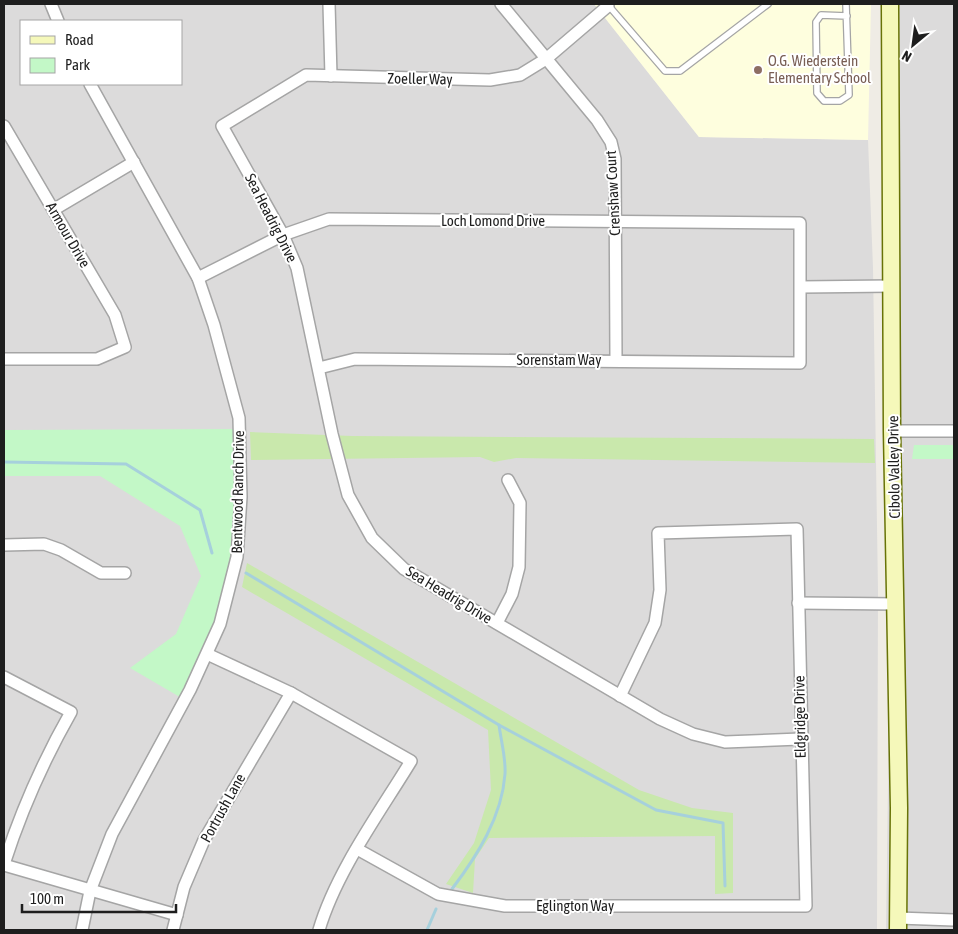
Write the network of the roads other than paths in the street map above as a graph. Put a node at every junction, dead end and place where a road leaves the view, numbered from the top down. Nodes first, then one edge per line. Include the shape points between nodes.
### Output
1 (52, 4) edge
2 (329, 4) edge
3 (502, 4) edge
4 (768, 4) edge
5 (846, 4) edge
6 (890, 4) edge
7 (607, 5) edge
8 (847, 16) junction
9 (58, 20) edge
10 (546, 59) junction
11 (331, 76) junction
12 (91, 85) edge
13 (4, 126) edge
14 (222, 126) joint
15 (134, 162) junction
16 (53, 210) junction
17 (616, 222) junction
18 (283, 235) junction
19 (198, 278) junction
20 (892, 286) junction
21 (801, 287) junction
22 (4, 359) edge
23 (616, 360) junction
24 (319, 368) junction
25 (892, 431) junction
26 (954, 431) edge
27 (508, 480) dead end
28 (4, 545) edge
29 (125, 573) dead end
30 (798, 603) junction
31 (897, 604) junction
32 (496, 623) junction
33 (207, 654) junction
34 (4, 677) edge
35 (291, 693) junction
36 (620, 696) junction
37 (800, 739) junction
38 (357, 849) junction
39 (4, 865) edge
40 (90, 891) junction
41 (806, 906) joint
42 (178, 915) junction
43 (954, 920) edge
44 (898, 924) edge
45 (82, 930) edge
46 (173, 930) edge
47 (319, 930) edge

1 - 9 street
2 - 11 street
3 - 10 street, Crenshaw Court
4 - 7 lane via 680,71 665,71
5 - 8 lane
6 - 20 main road, Cibolo Valley Drive
7 - 10 street, Zoeller Way
8 - 8 lane via 821,15 816,22 816,93 824,101 840,101 849,95
10 - 11 street, Zoeller Way via 520,75 490,80
10 - 17 street, Crenshaw Court via 597,120 611,142 615,159
11 - 14 street, Zoeller Way via 306,75
12 - 15 street, Bentwood Ranch Drive
13 - 16 street, Armour Drive
14 - 18 street, Sea Headrig Drive
15 - 16 street
15 - 19 street, Bentwood Ranch Drive
16 - 22 street, Armour Drive via 115,315 125,347 97,358
17 - 18 street, Loch Lomond Drive via 329,219
17 - 21 street, Loch Lomond Drive via 800,223
17 - 23 street, Crenshaw Court
18 - 19 street, Loch Lomond Drive
18 - 24 street, Sea Headrig Drive via 297,268
19 - 33 street, Bentwood Ranch Drive via 239,418 241,497 237,557 220,624
20 - 21 street
20 - 25 main road, Cibolo Valley Drive
21 - 23 street, Sorenstam Way via 800,363
23 - 24 street, Sorenstam Way via 355,359
24 - 32 street, Sea Headrig Drive via 348,495 372,538 404,569
25 - 26 street
25 - 31 main road, Cibolo Valley Drive
27 - 32 street via 520,503 519,567 512,594
28 - 29 street via 44,544 101,573
30 - 31 street
30 - 36 street, Eldgridge Drive via 797,529 658,533 660,590 654,623
30 - 37 street, Eldgridge Drive
31 - 44 main road, Cibolo Valley Drive
32 - 36 street, Sea Headrig Drive
33 - 35 street
33 - 40 street, Bentwood Ranch Drive via 112,834
34 - 39 street via 71,712 41,766 18,820
35 - 38 street via 412,761
35 - 42 street, Portrush Lane via 204,840 184,888
36 - 37 street, Sea Headrig Drive via 693,734 725,742
37 - 41 street, Eldgridge Drive
38 - 41 street, Eglington Way via 438,894 505,906
38 - 47 street via 323,914
39 - 40 street
40 - 42 street
40 - 45 street, Bentwood Ranch Drive
42 - 46 street, Portrush Lane
43 - 44 street

